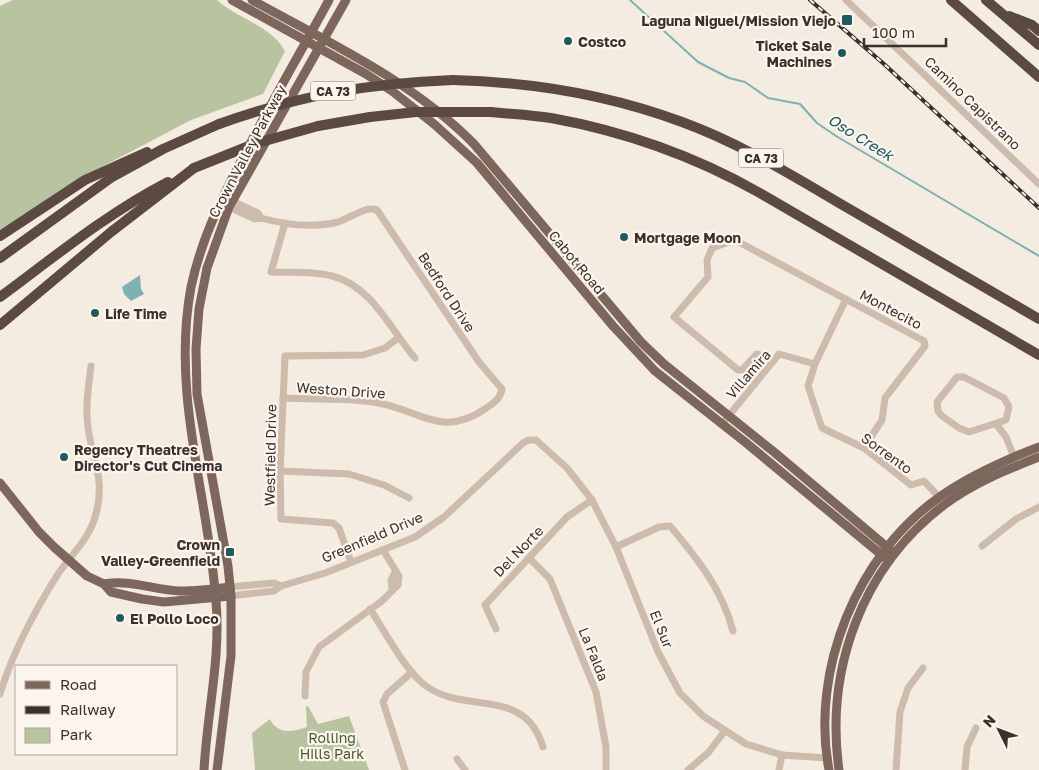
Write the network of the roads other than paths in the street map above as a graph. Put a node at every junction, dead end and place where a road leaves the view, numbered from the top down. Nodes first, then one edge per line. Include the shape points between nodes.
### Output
1 (232, 0) edge
2 (252, 0) edge
3 (329, 0) edge
4 (346, 0) edge
5 (846, 0) edge
6 (951, 0) edge
7 (986, 0) edge
8 (1001, 14) junction
9 (1039, 31) edge
10 (309, 37) junction
11 (324, 39) junction
12 (1039, 45) edge
13 (318, 48) junction
14 (1014, 56) junction
15 (1039, 77) edge
16 (1039, 82) edge
17 (162, 150) junction
18 (194, 168) junction
19 (1039, 184) edge
20 (231, 204) junction
21 (285, 223) junction
22 (0, 236) edge
23 (0, 258) edge
24 (0, 297) edge
25 (846, 298) junction
26 (1039, 319) edge
27 (0, 325) edge
28 (398, 338) junction
29 (1039, 355) edge
30 (415, 358) dead end
31 (774, 360) junction
32 (815, 364) junction
33 (91, 366) dead end
34 (502, 389) joint
35 (283, 398) junction
36 (728, 416) junction
37 (1006, 420) junction
38 (722, 424) junction
39 (996, 424) junction
40 (1006, 438) junction
41 (532, 439) joint
42 (1039, 447) edge
43 (864, 448) junction
44 (1039, 456) edge
45 (1014, 457) junction
46 (280, 471) junction
47 (984, 480) junction
48 (0, 483) edge
49 (939, 497) junction
50 (409, 498) dead end
51 (592, 500) junction
52 (1039, 507) edge
53 (616, 546) junction
54 (982, 546) dead end
55 (383, 550) junction
56 (888, 555) junction
57 (529, 558) junction
58 (68, 560) junction
59 (351, 562) junction
60 (104, 584) junction
61 (231, 591) junction
62 (216, 593) junction
63 (370, 609) junction
64 (496, 629) dead end
65 (733, 630) dead end
66 (924, 668) dead end
67 (412, 672) junction
68 (0, 694) edge
69 (305, 696) dead end
70 (976, 728) dead end
71 (724, 732) junction
72 (836, 736) junction
73 (543, 747) dead end
74 (782, 755) junction
75 (827, 758) junction
76 (457, 759) dead end
77 (839, 769) edge
78 (204, 770) edge
79 (216, 770) edge
80 (405, 770) edge
81 (465, 770) edge
82 (606, 770) edge
83 (688, 770) edge
84 (779, 770) edge
85 (829, 770) edge
86 (896, 770) edge
87 (965, 770) edge

1 - 10 main road, Cabot Road
2 - 10 main road, Cabot Road
3 - 10 main road, Crown Valley Parkway
4 - 11 main road, Crown Valley Parkway
5 - 19 street, Camino Capistrano
6 - 14 highway
7 - 8 highway
8 - 9 highway via 1032,25
8 - 12 highway
10 - 11 main road, Cabot Road
10 - 13 main road, Cabot Road
10 - 62 main road, Crown Valley Parkway via 220,200 191,287 185,388
11 - 13 main road, Crown Valley Parkway
11 - 36 main road, Cabot Road via 409,90 464,134 641,342
13 - 20 main road, Crown Valley Parkway
13 - 38 main road, Cabot Road via 392,91 457,143 632,348
14 - 15 highway
14 - 16 highway
17 - 22 highway via 143,152 85,180
17 - 23 highway via 92,190
17 - 26 highway, CA 73, bridge via 219,124 268,107 340,90 394,82 505,82 598,96 707,132 777,167
18 - 24 highway via 141,195
18 - 27 highway
18 - 29 highway, CA 73, bridge via 254,144 318,126 370,117 432,111 549,118 618,134 713,169
20 - 21 street via 255,219
20 - 61 main road, Crown Valley Parkway via 212,251 203,286 196,368 200,417
21 - 28 street via 271,272 325,274 350,283 365,293
21 - 34 street, Bedford Drive via 302,226 329,223 373,208 381,214 479,362
25 - 31 street, Montecito via 734,240 712,248 708,253 708,277 674,317 738,370 742,370 757,354
25 - 32 street
25 - 43 street, Montecito via 924,340 925,346 885,398 882,420
28 - 30 street
28 - 35 street, Westfield Drive via 385,348 364,355 285,356
31 - 32 street, Villamira via 779,354
31 - 36 street, Villamira
32 - 43 street, Sorrento via 808,386 822,428
33 - 58 street via 86,416 98,467 99,497 93,525
34 - 35 street, Weston Drive via 497,401 473,416 447,422 383,404
35 - 46 street, Westfield Drive
36 - 38 street, Villamira
36 - 56 main road, Cabot Road
37 - 39 street
37 - 39 street via 1009,407 1006,400 964,377 954,378 938,402 940,414 963,431
37 - 40 street
38 - 56 main road, Cabot Road
39 - 40 street
40 - 45 street
41 - 51 street, El Sur via 567,468
41 - 55 street, Greenfield Drive via 432,527
42 - 45 main road
43 - 49 street, Sorrento via 910,485 924,481
44 - 47 main road
45 - 47 main road via 1008,465
45 - 49 main road via 971,477
46 - 50 street via 348,474 384,485
46 - 59 street, Westfield Drive via 282,519 333,523 339,528
47 - 56 main road via 934,513
48 - 58 main road, Greenfield Drive via 39,532
49 - 56 main road via 907,526
51 - 53 street, El Sur
51 - 57 street, Del Norte via 567,517
52 - 54 street via 1016,519
53 - 65 street via 659,527 670,526 708,573
53 - 71 street, El Sur via 658,652 680,693
55 - 59 street, Greenfield Drive
55 - 63 street via 399,580 398,585
56 - 72 main road via 863,604 846,648 835,709
56 - 75 main road via 850,609 834,657 827,698
57 - 64 street, Del Norte via 485,605
57 - 82 street, La Falda via 550,579 596,692 606,747
58 - 60 main road, Greenfield Drive via 87,576
58 - 68 street via 21,639
59 - 61 street, Greenfield Drive via 274,591
60 - 62 main road, Greenfield Drive via 121,581 153,588
60 - 62 main road, Greenfield Drive via 110,592 142,600 176,601
61 - 62 main road, Greenfield Drive
61 - 79 main road, Crown Valley Parkway via 231,656
62 - 78 main road, Crown Valley Parkway via 216,660
63 - 67 street
63 - 69 street via 320,646 306,672
66 - 86 street via 908,688 900,712
67 - 73 street via 434,691 501,706 521,714 538,731
67 - 80 street via 387,694 383,702
70 - 87 street via 967,747
71 - 74 street, El Sur via 746,744
71 - 83 street via 708,754
72 - 75 main road via 830,744
72 - 77 main road
74 - 75 street, El Sur
74 - 84 street
75 - 77 main road
75 - 85 main road
76 - 81 street

